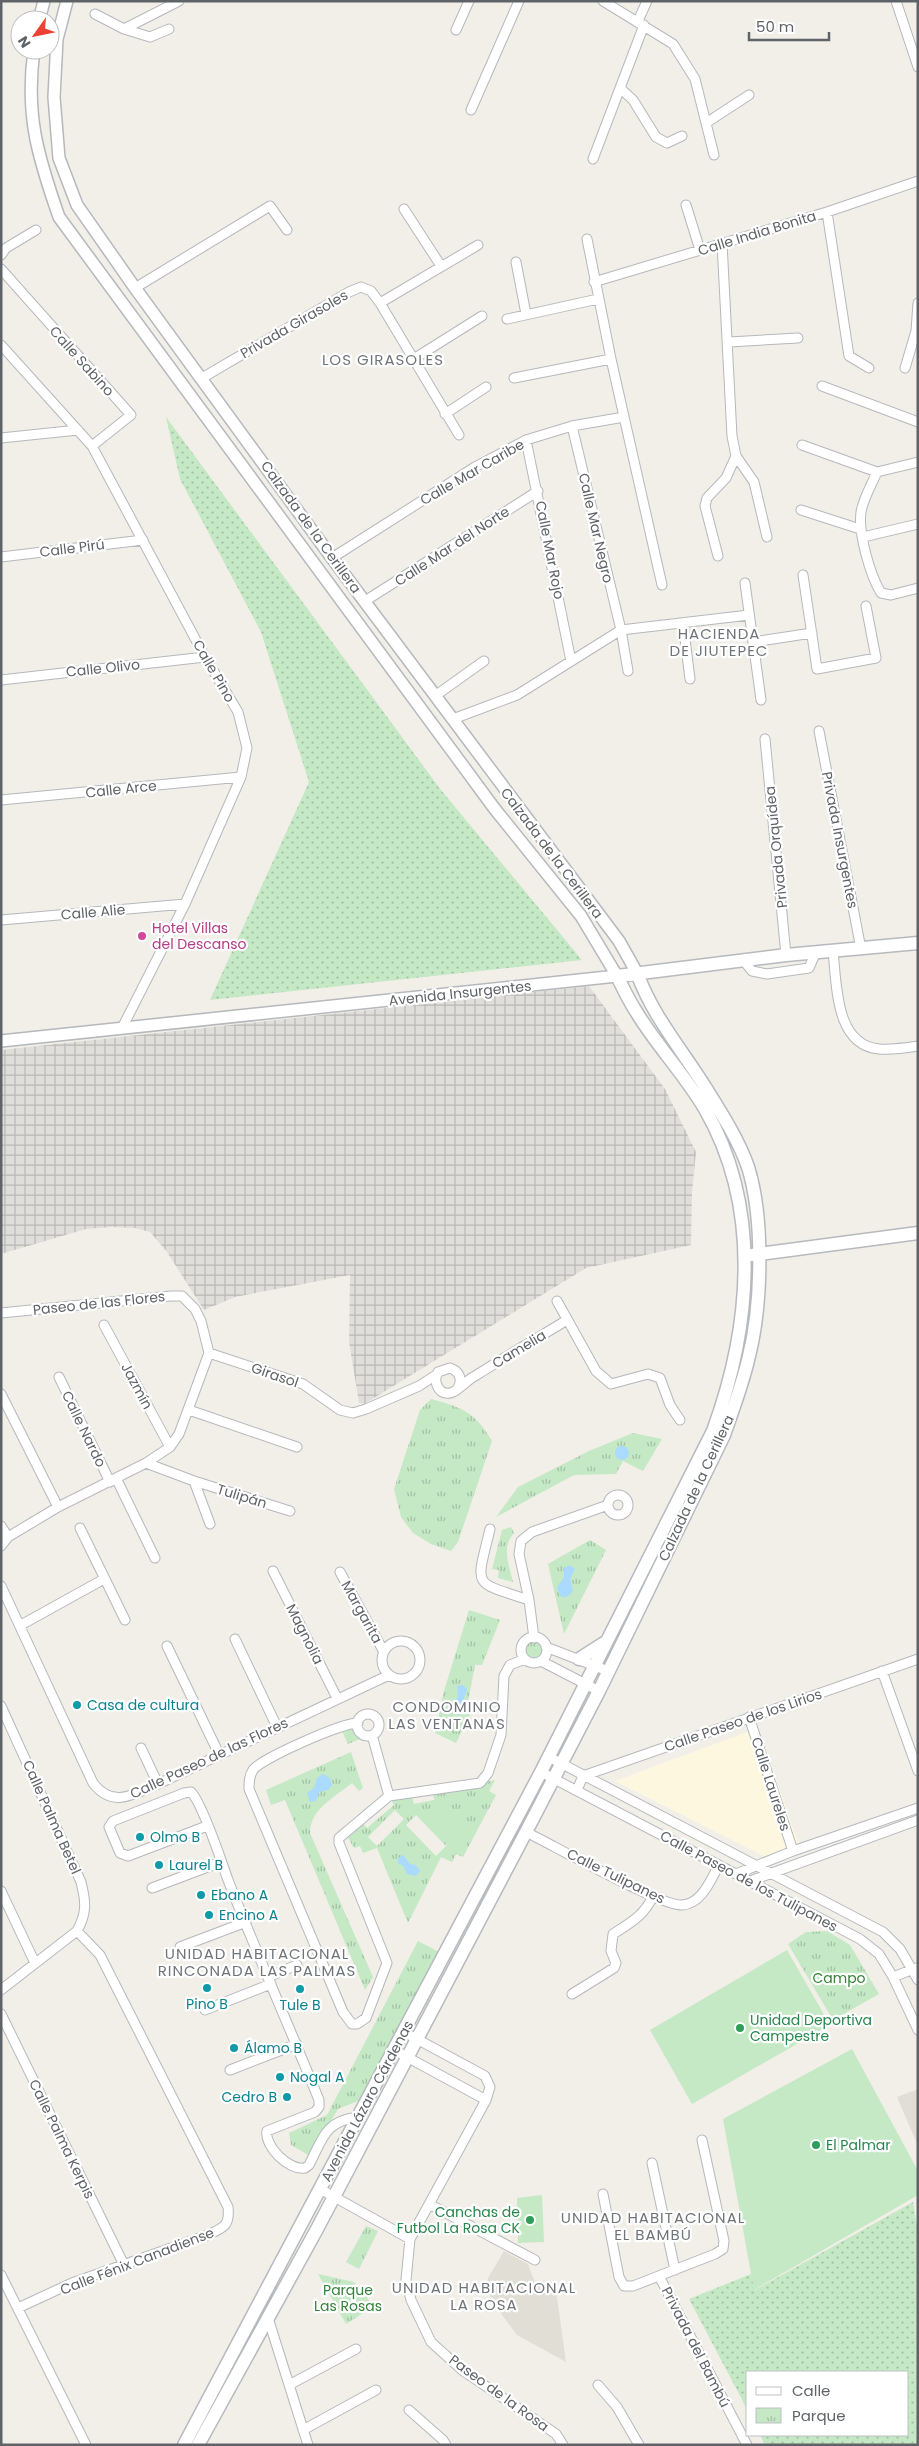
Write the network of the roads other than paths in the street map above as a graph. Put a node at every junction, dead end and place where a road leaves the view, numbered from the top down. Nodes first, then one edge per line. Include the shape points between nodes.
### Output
1 (67, 1) edge
2 (179, 1) edge
3 (468, 1) edge
4 (519, 1) edge
5 (603, 1) edge
6 (647, 1) edge
7 (896, 1) edge
8 (95, 14) dead end
9 (641, 23) junction
10 (124, 29) junction
11 (169, 29) dead end
12 (456, 30) dead end
13 (33, 60) edge
14 (918, 67) edge
15 (620, 88) junction
16 (749, 95) dead end
17 (471, 110) dead end
18 (706, 123) junction
19 (682, 136) dead end
20 (714, 155) dead end
21 (593, 159) dead end
22 (918, 181) edge
23 (686, 205) dead end
24 (404, 209) dead end
25 (827, 212) junction
26 (36, 230) dead end
27 (287, 230) dead end
28 (587, 239) dead end
29 (722, 244) junction
30 (478, 245) dead end
31 (700, 250) junction
32 (1, 255) edge
33 (516, 262) dead end
34 (441, 266) junction
35 (1, 268) edge
36 (594, 282) junction
37 (135, 288) junction
38 (598, 299) junction
39 (380, 303) junction
40 (918, 303) edge
41 (526, 314) junction
42 (482, 316) dead end
43 (507, 319) dead end
44 (798, 338) dead end
45 (729, 342) junction
46 (1, 346) edge
47 (611, 359) junction
48 (412, 360) junction
49 (870, 368) dead end
50 (905, 368) dead end
51 (202, 378) junction
52 (514, 378) dead end
53 (822, 386) dead end
54 (486, 387) dead end
55 (445, 414) junction
56 (624, 416) junction
57 (918, 422) edge
58 (572, 426) junction
59 (78, 430) junction
60 (459, 436) dead end
61 (1, 438) edge
62 (526, 440) junction
63 (802, 445) dead end
64 (92, 446) junction
65 (736, 456) junction
66 (918, 462) edge
67 (878, 472) junction
68 (538, 490) junction
69 (801, 510) dead end
70 (918, 524) edge
71 (862, 533) junction
72 (767, 537) dead end
73 (143, 540) junction
74 (1, 556) edge
75 (718, 556) dead end
76 (332, 558) junction
77 (803, 576) dead end
78 (745, 583) dead end
79 (662, 584) dead end
80 (918, 588) edge
81 (365, 602) junction
82 (866, 606) dead end
83 (750, 615) junction
84 (683, 623) junction
85 (621, 630) junction
86 (812, 633) junction
87 (753, 642) junction
88 (205, 657) junction
89 (484, 661) dead end
90 (571, 661) junction
91 (628, 671) dead end
92 (690, 678) dead end
93 (1, 680) edge
94 (435, 696) junction
95 (761, 700) dead end
96 (453, 719) junction
97 (819, 731) dead end
98 (765, 739) dead end
99 (241, 777) junction
100 (1, 800) edge
101 (185, 904) junction
102 (1, 920) edge
103 (918, 943) edge
104 (861, 949) junction
105 (833, 952) junction
106 (815, 954) junction
107 (786, 955) junction
108 (744, 961) junction
109 (637, 973) junction
110 (617, 976) junction
111 (122, 1028) junction
112 (1, 1041) edge
113 (918, 1046) edge
114 (918, 1233) edge
115 (758, 1255) junction
116 (745, 1256) junction
117 (557, 1301) dead end
118 (751, 1309) junction
119 (1, 1313) edge
120 (567, 1320) junction
121 (104, 1325) dead end
122 (209, 1353) junction
123 (436, 1375) junction
124 (459, 1375) junction
125 (59, 1377) dead end
126 (472, 1377) junction
127 (419, 1386) junction
128 (437, 1387) junction
129 (458, 1388) junction
130 (1, 1394) edge
131 (189, 1410) junction
132 (680, 1420) dead end
133 (170, 1447) junction
134 (297, 1447) dead end
135 (146, 1463) junction
136 (113, 1480) junction
137 (194, 1481) junction
138 (608, 1505) dead end
139 (58, 1507) junction
140 (290, 1511) dead end
141 (210, 1524) dead end
142 (1, 1526) edge
143 (80, 1528) dead end
144 (490, 1529) dead end
145 (8, 1538) junction
146 (1, 1546) edge
147 (156, 1558) dead end
148 (273, 1571) dead end
149 (340, 1572) dead end
150 (104, 1579) junction
151 (1, 1586) edge
152 (529, 1600) junction
153 (125, 1620) dead end
154 (21, 1626) junction
155 (534, 1638) junction
156 (235, 1639) dead end
157 (606, 1642) junction
158 (167, 1646) dead end
159 (546, 1647) junction
160 (384, 1652) junction
161 (525, 1659) junction
162 (579, 1659) junction
163 (918, 1659) edge
164 (541, 1661) junction
165 (594, 1665) junction
166 (608, 1671) junction
167 (882, 1671) junction
168 (389, 1675) junction
169 (585, 1684) junction
170 (599, 1691) junction
171 (337, 1698) junction
172 (1, 1706) edge
173 (749, 1718) junction
174 (358, 1723) junction
175 (277, 1727) junction
176 (372, 1735) junction
177 (141, 1748) dead end
178 (219, 1754) junction
179 (549, 1757) junction
180 (561, 1764) junction
181 (918, 1771) edge
182 (541, 1772) junction
183 (584, 1776) junction
184 (554, 1778) junction
185 (158, 1784) junction
186 (576, 1790) junction
187 (389, 1796) junction
188 (918, 1808) edge
189 (918, 1820) edge
190 (207, 1826) junction
191 (526, 1832) junction
192 (793, 1851) junction
193 (221, 1862) junction
194 (719, 1865) junction
195 (754, 1866) junction
196 (768, 1873) junction
197 (736, 1874) junction
198 (750, 1881) junction
199 (152, 1888) dead end
200 (1, 1891) edge
201 (653, 1896) junction
202 (246, 1922) junction
203 (77, 1931) junction
204 (180, 1947) dead end
205 (35, 1963) junction
206 (297, 1965) dead end
207 (915, 1968) edge
208 (893, 1977) junction
209 (269, 1980) junction
210 (918, 1980) edge
211 (1, 1990) edge
212 (572, 1994) dead end
213 (205, 2010) dead end
214 (1, 2014) edge
215 (918, 2030) edge
216 (404, 2032) junction
217 (417, 2039) junction
218 (297, 2044) junction
219 (394, 2050) junction
220 (407, 2057) junction
221 (230, 2070) dead end
222 (486, 2100) junction
223 (358, 2117) junction
224 (702, 2140) dead end
225 (652, 2163) dead end
226 (320, 2189) junction
227 (603, 2194) dead end
228 (334, 2196) junction
229 (429, 2204) junction
230 (410, 2239) junction
231 (535, 2260) dead end
232 (124, 2265) junction
233 (675, 2270) junction
234 (1, 2275) edge
235 (659, 2276) junction
236 (18, 2308) junction
237 (268, 2318) junction
238 (356, 2349) dead end
239 (289, 2385) junction
240 (598, 2385) dead end
241 (376, 2390) dead end
242 (409, 2410) dead end
243 (304, 2430) junction
244 (202, 2442) edge
245 (446, 2443) edge
246 (86, 2445) edge
247 (184, 2445) edge
248 (308, 2445) edge
249 (564, 2445) edge
250 (639, 2445) edge
251 (747, 2445) edge

1 - 37 street, Calzada de la Cerillera via 57,39 54,97 59,158 77,205
2 - 10 street
3 - 12 street
4 - 17 street
5 - 9 street
6 - 9 street
7 - 14 street
8 - 10 street
9 - 15 street
9 - 18 street via 673,44 695,79
10 - 11 street via 150,37
13 - 110 street, Calzada de la Cerillera via 31,121 41,165 60,217 494,808 581,916
15 - 19 street via 633,100 656,138 667,143
15 - 21 street
16 - 18 street
18 - 20 street
22 - 25 street, Calle India Bonita
23 - 31 street
24 - 34 street
25 - 29 street, Calle India Bonita
25 - 49 street via 849,356
26 - 32 street via 6,248
27 - 37 street via 270,206
28 - 36 street
29 - 31 street, Calle India Bonita
29 - 45 street
30 - 34 street
31 - 36 street, Calle India Bonita
33 - 41 street
34 - 39 street
35 - 64 street, Calle Sabino via 131,415
36 - 38 street
37 - 51 street, Calzada de la Cerillera
38 - 41 street
38 - 47 street
39 - 48 street, Privada Girasoles
39 - 51 street, Privada Girasoles via 371,291 361,287 349,292
40 - 50 street via 916,331
41 - 43 street
42 - 48 street
44 - 45 street
45 - 65 street via 732,436
46 - 59 street, Calle Pino
47 - 52 street
47 - 56 street
48 - 55 street, Privada Girasoles
51 - 76 street, Calzada de la Cerillera
53 - 57 street
54 - 55 street
55 - 60 street, Privada Girasoles
56 - 58 street, Calle Mar Caribe
56 - 79 street
58 - 62 street, Calle Mar Caribe
58 - 85 street, Calle Mar Negro
59 - 61 street
59 - 64 street, Calle Pino
62 - 68 street, Calle Mar Rojo
62 - 76 street, Calle Mar Caribe via 475,467
63 - 67 street
64 - 73 street, Calle Pino
65 - 72 street via 754,482
65 - 75 street via 726,478 707,498
66 - 67 street
67 - 71 street via 861,510
68 - 81 street, Calle Mar del Norte
68 - 90 street, Calle Mar Rojo
69 - 71 street
70 - 71 street
71 - 80 street via 874,582 881,593 891,595
73 - 74 street, Calle Pirú
73 - 88 street, Calle Pino
76 - 81 street, Calzada de la Cerillera
77 - 86 street
78 - 83 street
81 - 94 street, Calzada de la Cerillera
82 - 86 street via 876,658 817,669
83 - 84 street
83 - 87 street
84 - 85 street
84 - 92 street
85 - 90 street
85 - 91 street, Calle Mar Negro
86 - 87 street
87 - 95 street
88 - 93 street, Calle Olivo
88 - 99 street, Calle Pino via 238,712 247,748
89 - 94 street
90 - 96 street via 517,695
94 - 96 street, Calzada de la Cerillera
96 - 109 street, Calzada de la Cerillera via 619,941
97 - 104 street, Privada Insurgentes
98 - 107 street, Privada Orquídea
99 - 100 street, Calle Arce
99 - 101 street, Calle Pino
101 - 102 street, Calle Alie
101 - 111 street, Calle Pino
103 - 104 main road, Avenida Insurgentes
104 - 105 main road, Avenida Insurgentes
105 - 106 main road, Avenida Insurgentes
105 - 113 street via 842,1016 849,1034 867,1047
106 - 107 main road, Avenida Insurgentes
106 - 108 street via 809,968 766,974 752,971
107 - 108 main road, Avenida Insurgentes
108 - 109 main road, Avenida Insurgentes
109 - 110 main road, Avenida Insurgentes
109 - 115 main road, Calzada de la Cerillera via 662,1025 707,1090 744,1157 757,1209
110 - 111 street, Avenida Insurgentes
110 - 116 main road, Calzada de la Cerillera via 637,1013 678,1067 705,1110 733,1172 744,1223
111 - 112 street, Avenida Insurgentes
114 - 115 main road
115 - 116 main road
115 - 118 main road, Calzada de la Cerillera
116 - 118 main road, Calzada de la Cerillera
117 - 120 street
118 - 157 main road, Calzada de la Cerillera via 713,1431
118 - 166 main road, Calzada de la Cerillera via 750,1354 724,1435
119 - 122 street, Paseo de las Flores via 182,1296 201,1322
120 - 126 street, Camelia
120 - 132 street via 596,1371 611,1384 648,1374 660,1378 670,1405
121 - 133 street, Jazmín
122 - 127 street, Girasol via 303,1384 340,1410 353,1413
122 - 131 street
123 - 124 street via 442,1369 450,1368
123 - 127 street, Girasol
123 - 128 street
124 - 126 street
124 - 129 street
125 - 136 street, Calle Nardo
126 - 129 street, Camelia
127 - 128 street
128 - 129 street via 447,1393
130 - 139 street
131 - 133 street
131 - 134 street
133 - 135 street
135 - 136 street
135 - 137 street, Tulipán
136 - 139 street
136 - 147 street, Calle Nardo
137 - 140 street, Tulipán
137 - 141 street, Tulipán
138 - 152 street via 532,1532 521,1541 519,1554
139 - 145 street
142 - 145 street
143 - 150 street
144 - 152 street via 479,1573 482,1581
145 - 146 street
148 - 171 street, Magnolia
149 - 160 street, Margarita
150 - 153 street
150 - 154 street
151 - 154 street, Calle Paseo de las Flores
152 - 155 street
154 - 185 street, Calle Paseo de las Flores via 100,1792 111,1797 127,1797
155 - 159 street via 542,1640
155 - 161 street via 526,1641 522,1648
156 - 175 street
157 - 162 main road
157 - 165 main road, Calzada de la Cerillera
158 - 178 street
159 - 162 street
159 - 164 street
160 - 168 street, Margarita via 382,1664
160 - 168 street, Margarita via 392,1643 404,1641 415,1647 420,1658 417,1671 407,1679
161 - 164 street via 533,1663
161 - 187 street via 510,1665 504,1676 501,1735 488,1773 480,1783
162 - 165 street
163 - 167 street, Calle Paseo de los Lirios
164 - 169 street
165 - 166 street
165 - 169 main road, Calzada de la Cerillera
166 - 170 main road, Calzada de la Cerillera
167 - 173 street, Calle Paseo de los Lirios
167 - 181 street
168 - 171 street, Calle Paseo de las Flores
169 - 170 street
169 - 179 main road, Calzada de la Cerillera
170 - 180 main road, Calzada de la Cerillera
171 - 175 street, Calle Paseo de las Flores
172 - 203 street, Calle Palma Betel via 81,1882 86,1903
173 - 183 street, Calle Paseo de los Lirios
173 - 192 street, Calle Laureles
174 - 176 street via 361,1733
174 - 176 street via 364,1715 376,1718 378,1728
174 - 187 street via 343,1724 266,1760 253,1769 249,1778 249,1789 343,2012 352,2024 366,2018 386,1963 338,1842 342,1834
175 - 178 street, Calle Paseo de las Flores
176 - 187 street
177 - 185 street
178 - 185 street, Calle Paseo de las Flores
179 - 180 street, Calle Paseo de los Tulipanes
179 - 182 main road, Avenida Lázaro Cárdenas
180 - 183 street, Calle Paseo de los Tulipanes
180 - 184 main road, Avenida Lázaro Cárdenas
182 - 184 street, Calle Paseo de los Tulipanes
182 - 216 main road, Avenida Lázaro Cárdenas
183 - 186 street
183 - 195 street, Calle Paseo de los Tulipanes
184 - 186 street, Calle Paseo de los Tulipanes
184 - 191 main road, Avenida Lázaro Cárdenas
186 - 194 street, Calle Paseo de los Tulipanes
188 - 192 street
189 - 196 street
190 - 190 street via 195,1797 188,1792 113,1821 110,1827 120,1853 128,1856
190 - 193 street
191 - 201 street, Calle Tulipanes
191 - 217 main road, Avenida Lázaro Cárdenas
192 - 195 street
193 - 199 street
193 - 202 street
194 - 197 street, Calle Paseo de los Tulipanes
194 - 201 street, Calle Tulipanes via 699,1899 682,1906
195 - 196 street, Calle Paseo de los Tulipanes
195 - 197 street
196 - 198 street
196 - 207 street, Calle Paseo de los Tulipanes via 883,1932
197 - 198 street, Calle Paseo de los Tulipanes
198 - 208 street, Calle Paseo de los Tulipanes via 860,1939 879,1954
200 - 205 street
201 - 212 street via 640,1917 613,1934 614,1968
202 - 204 street
202 - 209 street
203 - 205 street
203 - 232 street, Calle Fénix Canadiense via 100,1954 228,2207 229,2219 223,2228
205 - 211 street
206 - 209 street
207 - 208 street
207 - 210 street, Calle Paseo de los Tulipanes
208 - 215 street, Calle Paseo de los Tulipanes
209 - 213 street
209 - 218 street
214 - 232 street, Calle Palma Kerpis
216 - 217 street
216 - 219 main road, Avenida Lázaro Cárdenas
217 - 220 main road, Avenida Lázaro Cárdenas
217 - 222 street via 485,2076 490,2087
218 - 221 street
218 - 223 street via 320,2105 315,2112 268,2131 267,2140 278,2155 294,2166 305,2168 333,2124
219 - 220 street
219 - 223 main road, Avenida Lázaro Cárdenas
220 - 222 street
220 - 228 main road, Avenida Lázaro Cárdenas
222 - 229 street, Paseo de la Rosa
223 - 226 main road, Avenida Lázaro Cárdenas
224 - 233 street via 723,2248
225 - 233 street
226 - 228 street
226 - 247 main road, Avenida Lázaro Cárdenas
227 - 235 street via 619,2276 624,2286
228 - 230 street
228 - 237 main road, Avenida Lázaro Cárdenas
229 - 230 street, Paseo de la Rosa
229 - 231 street
230 - 249 street, Paseo de la Rosa via 406,2280 410,2300 431,2342 462,2370 556,2434
232 - 236 street, Calle Fénix Canadiense via 72,2283
233 - 235 street
234 - 236 street
235 - 251 street, Privada del Bambú
236 - 246 street
237 - 239 street
237 - 244 main road, Avenida Lázaro Cárdenas
238 - 239 street
239 - 243 street
240 - 250 street via 617,2407
241 - 243 street
242 - 245 street
243 - 248 street

